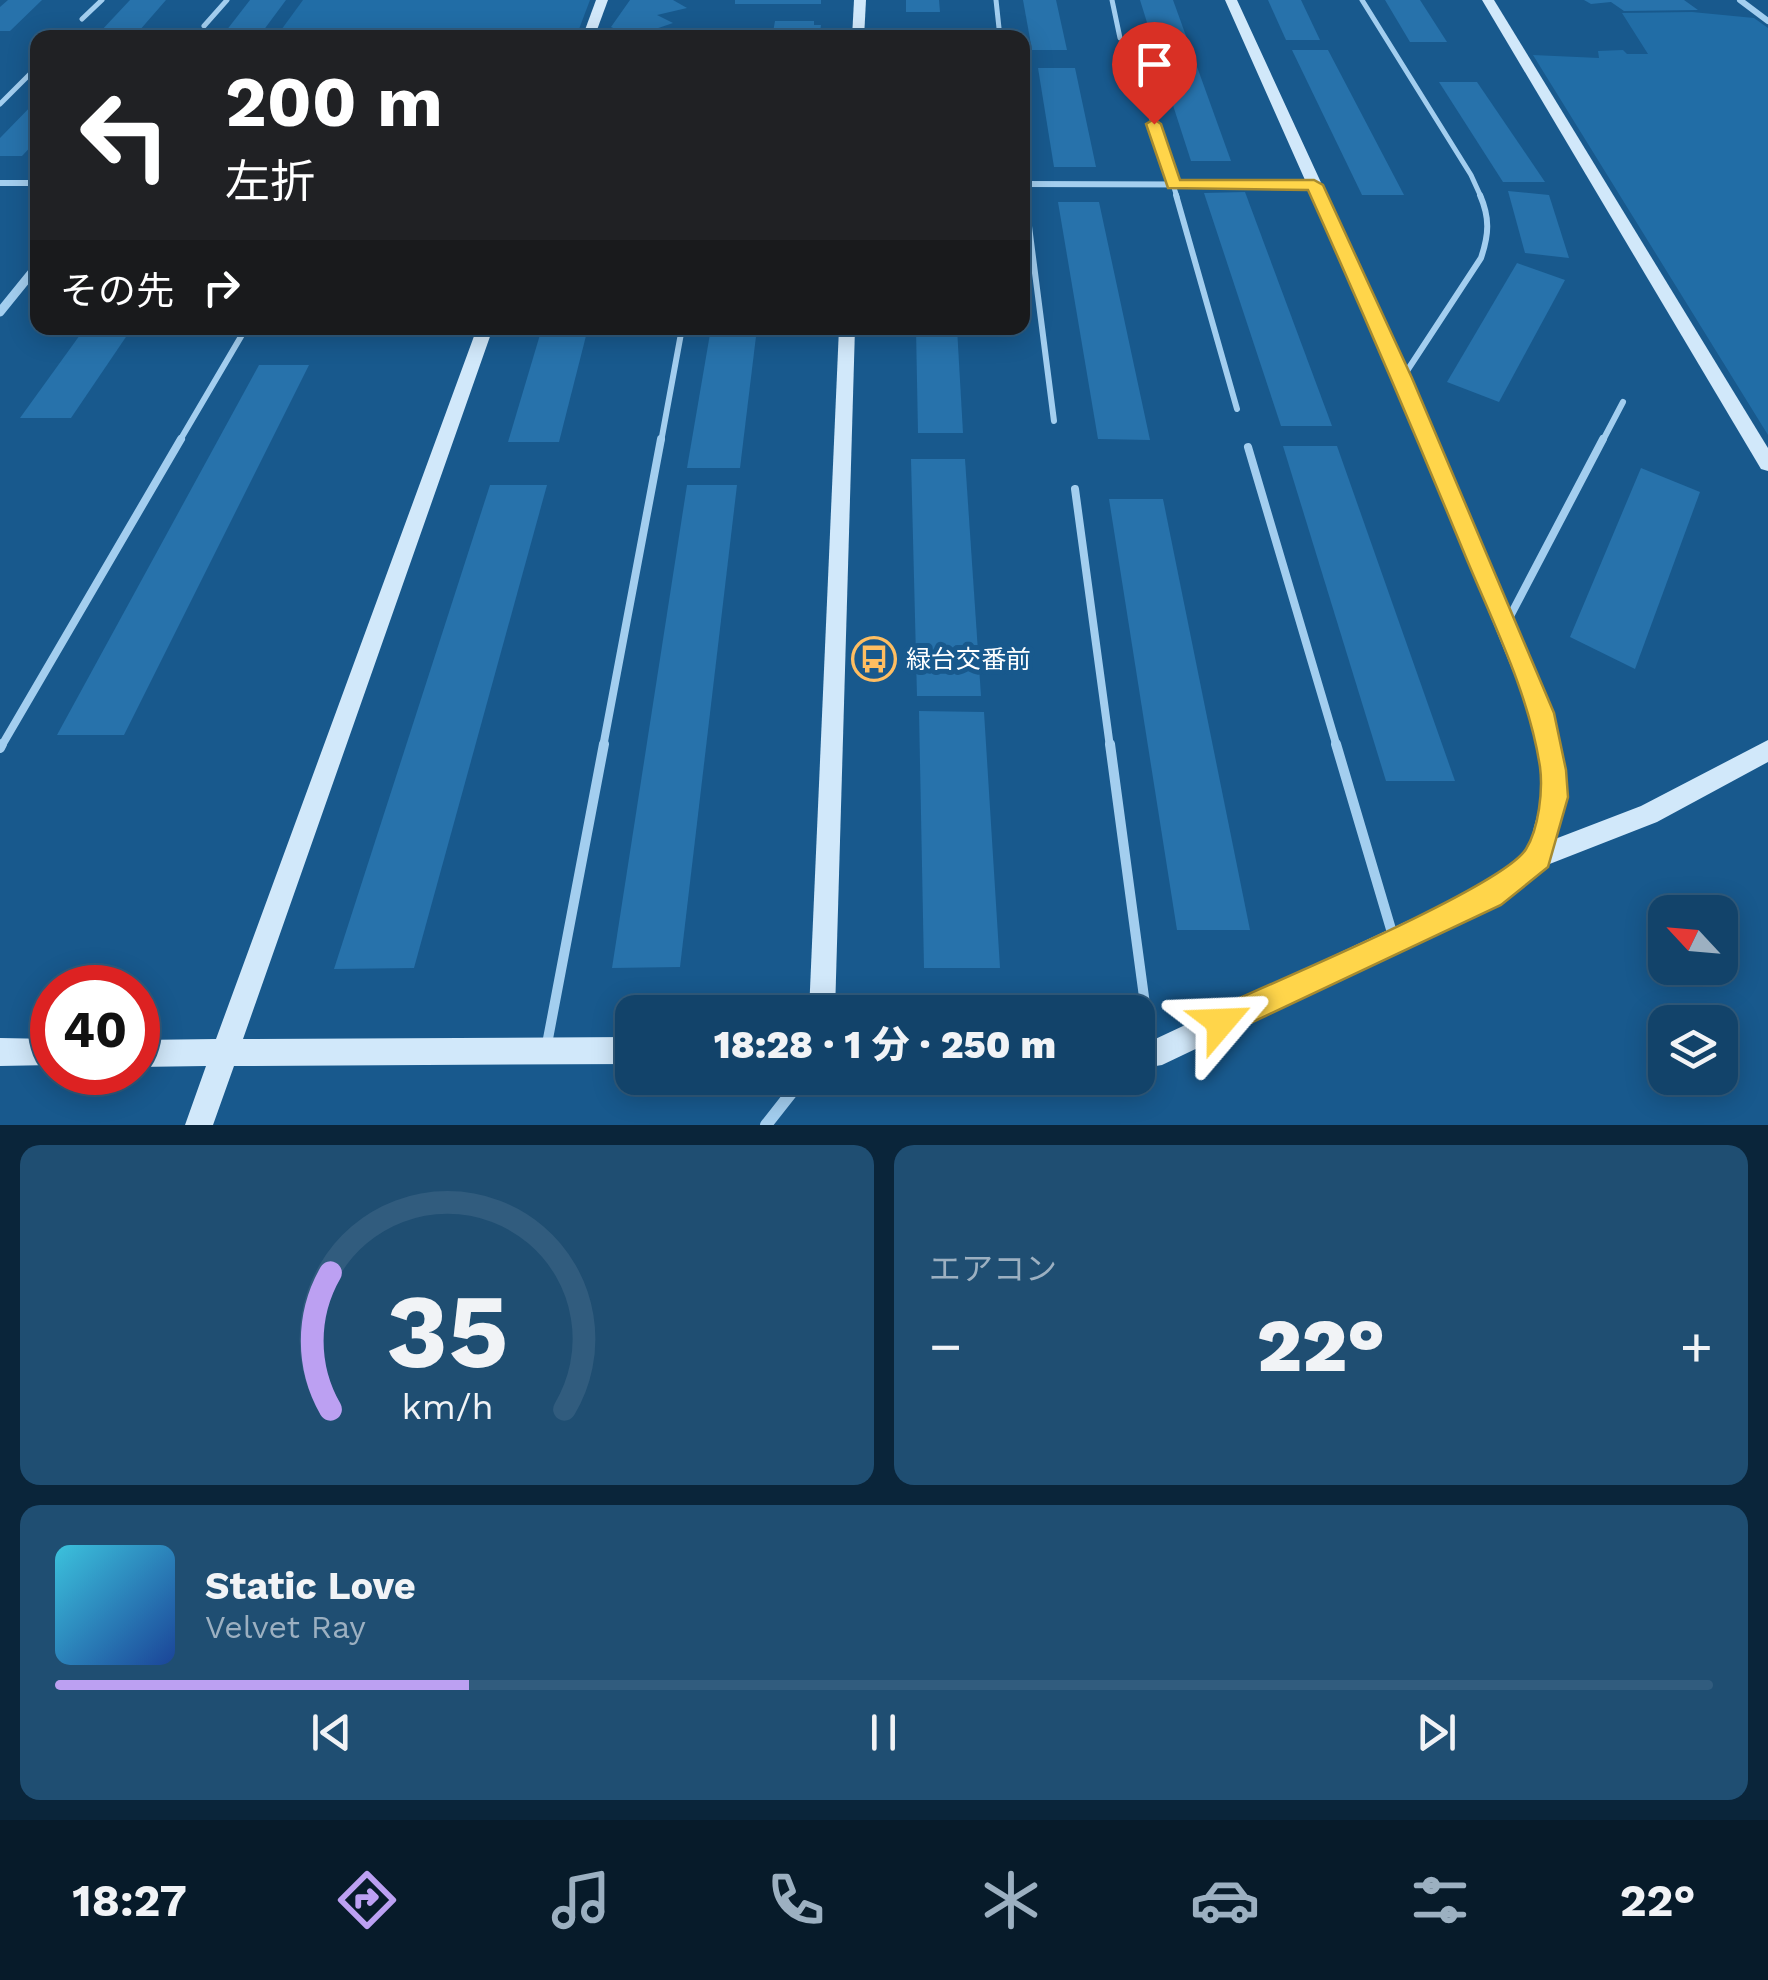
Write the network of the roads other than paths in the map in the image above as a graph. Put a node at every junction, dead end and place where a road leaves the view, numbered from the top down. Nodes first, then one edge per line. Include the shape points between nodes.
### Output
1 (102, 0) edge
2 (227, 0) edge
3 (602, 0) edge
4 (860, 0) edge
5 (996, 0) edge
6 (1112, 0) edge
7 (1231, 0) edge
8 (1362, 0) edge
9 (1488, 0) edge
10 (1740, 0) edge
11 (82, 19) dead end
12 (1768, 21) edge
13 (204, 26) dead end
14 (1000, 28) dead end
15 (591, 30) edge
16 (858, 30) edge
17 (1120, 38) dead end
18 (1134, 63) dead end
19 (30, 74) dead end
20 (0, 104) edge
21 (0, 183) edge
22 (30, 183) edge
23 (1030, 184) edge
24 (1174, 185) junction
25 (1314, 185) junction
26 (1030, 238) edge
27 (30, 275) edge
28 (0, 312) edge
29 (242, 335) edge
30 (481, 335) edge
31 (681, 335) edge
32 (848, 335) edge
33 (1402, 378) junction
34 (1623, 402) dead end
35 (1236, 409) dead end
36 (1054, 421) dead end
37 (1248, 447) dead end
38 (1768, 464) edge
39 (1076, 489) dead end
40 (1506, 625) junction
41 (0, 748) edge
42 (1768, 750) edge
43 (1538, 858) junction
44 (1394, 940) junction
45 (823, 995) edge
46 (1138, 995) edge
47 (546, 1049) junction
48 (1155, 1050) edge
49 (615, 1051) edge
50 (0, 1052) edge
51 (30, 1052) edge
52 (160, 1053) edge
53 (225, 1053) junction
54 (790, 1095) edge
55 (198, 1125) edge
56 (766, 1125) edge

1 - 11 lane
2 - 13 lane
3 - 15 street
4 - 16 street
5 - 14 lane
6 - 17 lane
7 - 25 street
8 - 33 lane via 1471,175 1486,212 1481,258
9 - 38 street
10 - 12 street
18 - 24 lane
19 - 20 lane
21 - 22 street
23 - 24 street
24 - 25 street
24 - 35 lane
25 - 33 street
26 - 36 lane
27 - 28 street
29 - 41 lane
30 - 53 street
31 - 47 lane
32 - 45 street
33 - 40 street
34 - 40 lane
37 - 44 lane
39 - 46 lane
40 - 43 street via 1550,743 1554,797
42 - 43 street via 1649,814
43 - 44 street via 1490,895
44 - 48 street
47 - 49 street
47 - 53 street
50 - 51 street
52 - 53 street
53 - 55 street
54 - 56 street

